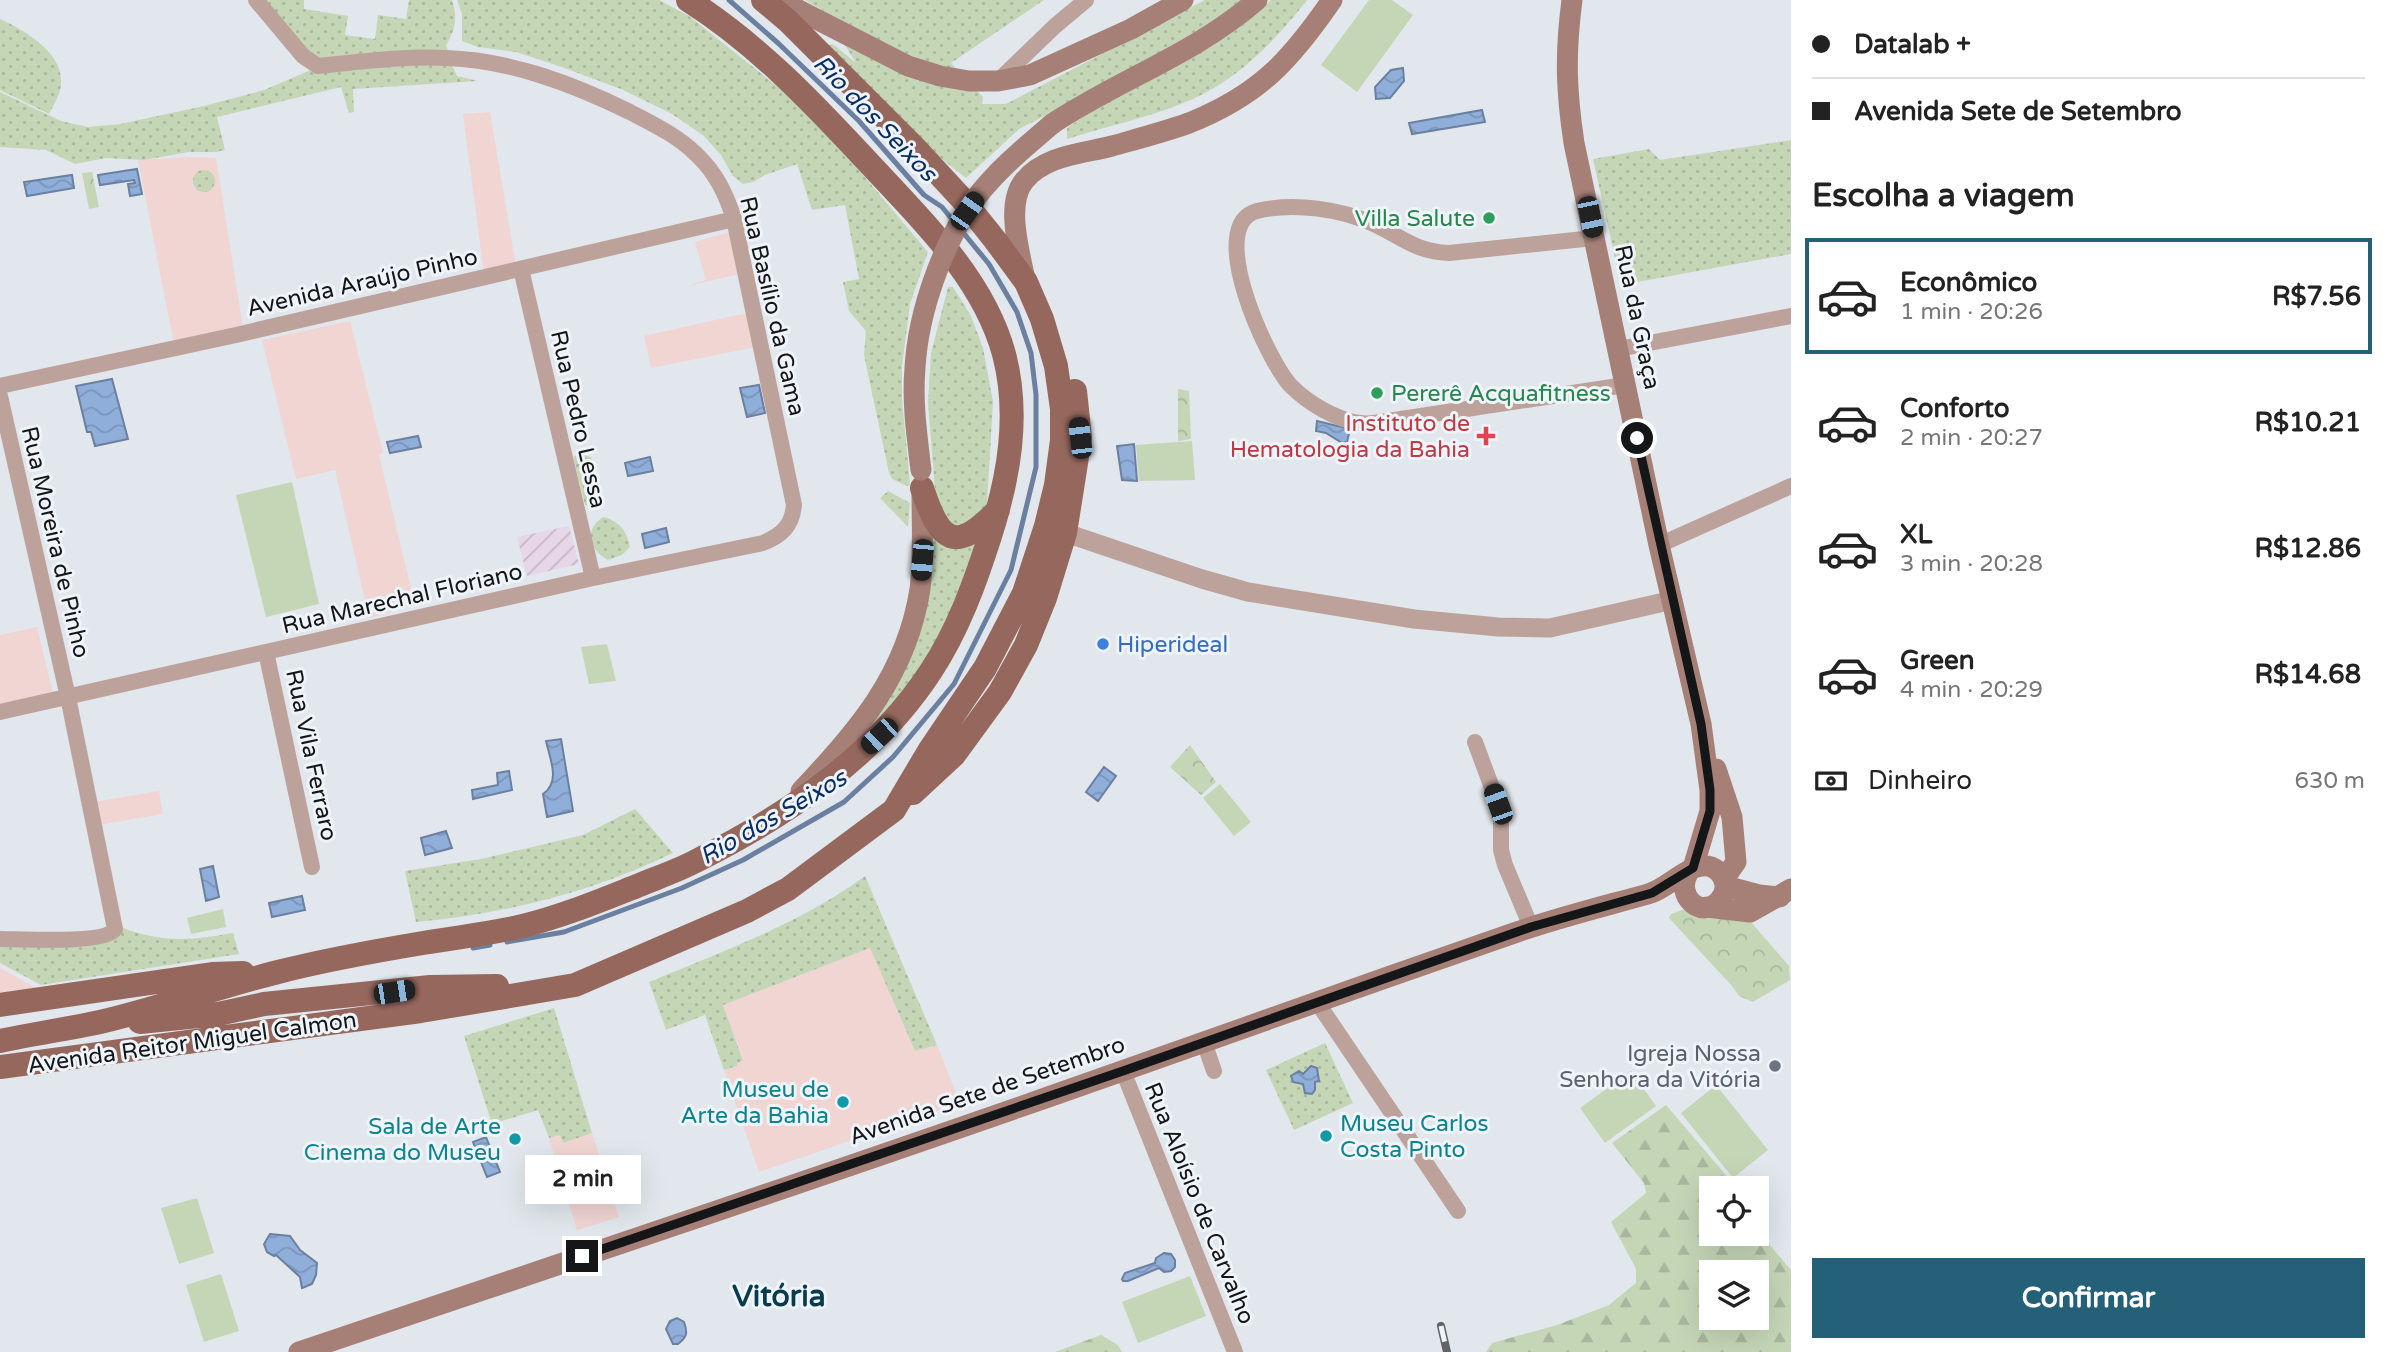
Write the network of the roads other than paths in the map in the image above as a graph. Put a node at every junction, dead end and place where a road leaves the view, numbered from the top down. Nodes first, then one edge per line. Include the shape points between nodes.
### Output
1 (256, 0) edge
2 (688, 0) edge
3 (764, 0) edge
4 (779, 0) edge
5 (1086, 0) edge
6 (1183, 0) edge
7 (1257, 0) edge
8 (1332, 0) edge
9 (1572, 0) edge
10 (998, 81) junction
11 (734, 219) junction
12 (1594, 238) junction
13 (521, 269) junction
14 (1026, 282) junction
15 (1791, 316) edge
16 (1618, 349) junction
17 (1625, 385) junction
18 (0, 386) edge
19 (0, 396) edge
20 (921, 479) junction
21 (1791, 486) edge
22 (794, 505) joint
23 (998, 509) junction
24 (1056, 529) junction
25 (1659, 545) junction
26 (593, 578) junction
27 (1673, 600) junction
28 (266, 652) junction
29 (68, 697) junction
30 (0, 712) edge
31 (1701, 724) junction
32 (1475, 742) dead end
33 (781, 813) junction
34 (312, 866) dead end
35 (1691, 870) junction
36 (1725, 882) junction
37 (1652, 893) junction
38 (1786, 893) edge
39 (1700, 906) junction
40 (1531, 927) junction
41 (0, 939) edge
42 (278, 972) junction
43 (575, 985) junction
44 (1317, 1002) junction
45 (0, 1005) edge
46 (103, 1021) junction
47 (0, 1041) edge
48 (1204, 1042) junction
49 (0, 1068) edge
50 (1123, 1071) junction
51 (1214, 1071) dead end
52 (1458, 1211) dead end
53 (299, 1352) edge
54 (1235, 1352) edge

1 - 11 street, Rua Basílio da Gama via 303,56 318,66 447,58 496,64 600,98 664,130 697,154 726,193
2 - 23 main road via 784,76 845,138 947,250 981,298 995,325 1010,389 1009,461
3 - 14 main road via 955,191
4 - 10 main road via 908,66 969,81
5 - 10 street
6 - 10 main road via 1059,63
7 - 20 main road, bridge via 1208,36 1052,124 976,198 943,256 921,329 914,409
8 - 14 main road via 1282,65 1224,107 1186,124 1053,160 1037,169 1016,199 1015,225
9 - 12 main road, Rua da Graça via 1566,46 1567,95
11 - 13 street, Avenida Araújo Pinho
11 - 22 street, Rua Basílio da Gama
12 - 16 main road, Rua da Graça
12 - 17 street via 1430,252 1349,214 1297,208 1248,215 1240,225 1236,244 1247,300 1275,366 1291,386 1332,414 1359,423 1381,422
13 - 18 street, Avenida Araújo Pinho
13 - 26 street, Rua Pedro Lessa
14 - 24 main road via 1056,366 1062,409
14 - 24 main road via 1062,336 1075,393 1080,438
15 - 16 street
16 - 17 main road, Rua da Graça
17 - 25 main road, Rua da Graça
19 - 29 street, Rua Moreira de Pinho
20 - 23 main road via 931,516 947,536 968,534
20 - 33 main road via 919,590 898,664 860,725
21 - 25 street
22 - 26 street, Rua Marechal Floriano via 786,530 763,543
23 - 33 main road via 969,596 932,670 871,744
24 - 27 street via 1248,592 1414,620 1550,628
24 - 43 main road, Avenida Reitor Miguel Calmon via 1045,598 1026,645 1000,692 954,755 894,810 778,894
25 - 27 main road, Rua da Graça
26 - 28 street, Rua Marechal Floriano
27 - 31 main road, Rua da Graça
28 - 29 street, Rua Marechal Floriano
28 - 34 street, Rua Vila Ferraro
29 - 30 street, Rua Marechal Floriano
29 - 41 street, Rua Moreira de Pinho via 115,929 100,937
31 - 35 main road, Rua da Graça via 1710,811
31 - 36 main road, Rua da Graça via 1732,817 1736,862
32 - 40 street via 1498,804 1505,865
33 - 42 main road via 693,863 561,916
35 - 36 main road via 1714,868
35 - 37 main road, Avenida Sete de Setembro
35 - 39 main road via 1684,879 1684,893
36 - 38 main road via 1759,895
36 - 39 main road via 1718,902
37 - 39 main road
37 - 40 main road, Avenida Sete de Setembro
38 - 39 main road via 1750,912
40 - 44 main road, Avenida Sete de Setembro
42 - 45 main road via 212,974
42 - 46 main road
43 - 46 main road via 430,987 264,1004 177,1020
43 - 49 main road, Avenida Reitor Miguel Calmon via 421,1011
44 - 48 main road, Avenida Sete de Setembro
44 - 52 street
46 - 47 main road
48 - 50 main road, Avenida Sete de Setembro
48 - 51 street
50 - 53 main road, Avenida Sete de Setembro
50 - 54 street, Rua Aloísio de Carvalho

